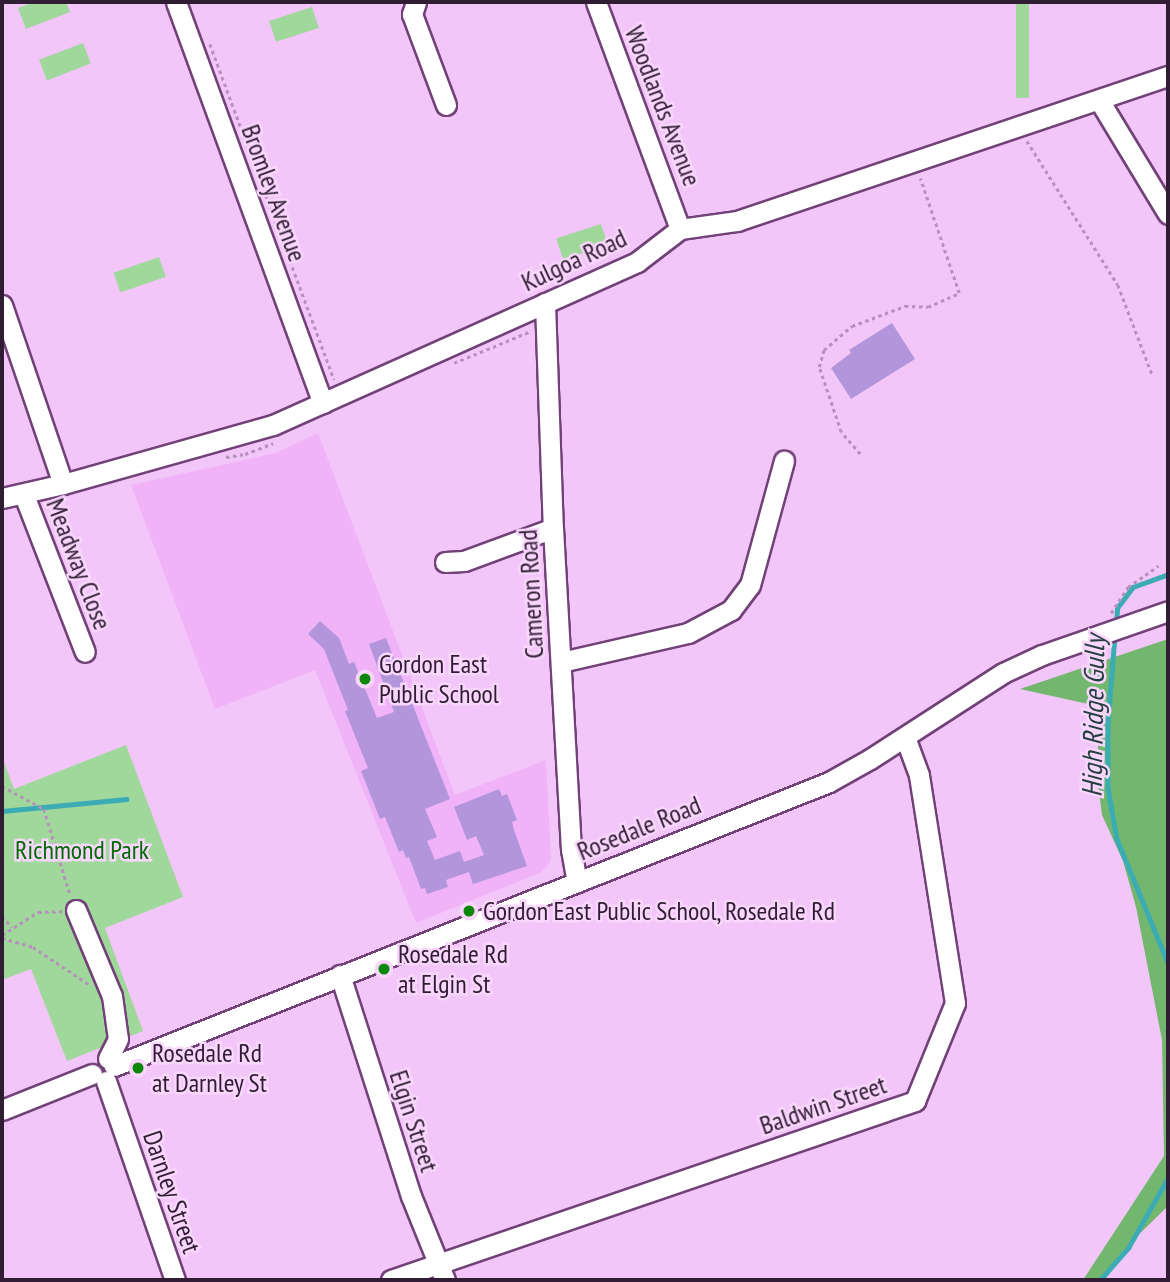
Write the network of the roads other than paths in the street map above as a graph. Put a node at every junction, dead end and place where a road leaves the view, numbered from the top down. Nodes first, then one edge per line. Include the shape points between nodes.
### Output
1 (176, 2) edge
2 (416, 2) edge
3 (596, 2) edge
4 (1168, 76) edge
5 (1099, 100) junction
6 (446, 105) dead end
7 (1168, 214) edge
8 (680, 229) junction
9 (545, 303) junction
10 (2, 305) edge
11 (323, 403) junction
12 (784, 461) dead end
13 (63, 484) junction
14 (24, 495) junction
15 (2, 498) edge
16 (553, 528) junction
17 (445, 562) dead end
18 (1168, 611) edge
19 (85, 652) dead end
20 (561, 662) junction
21 (905, 737) junction
22 (577, 882) junction
23 (76, 910) road end
24 (340, 975) junction
25 (105, 1070) junction
26 (2, 1110) edge
27 (441, 1272) edge
28 (175, 1280) edge
29 (391, 1280) edge

1 - 11 street, Bromley Avenue
2 - 6 street via 412,14
3 - 8 street, Woodlands Avenue
4 - 5 street, Kulgoa Road
5 - 7 street
5 - 8 street, Kulgoa Road via 737,221
8 - 9 street, Kulgoa Road via 637,262
9 - 11 street, Kulgoa Road
9 - 16 street, Cameron Road
10 - 13 street
11 - 13 street, Kulgoa Road via 273,425
12 - 20 street via 750,584 731,610 688,633
13 - 14 street, Kulgoa Road
14 - 15 street, Kulgoa Road
14 - 19 street, Meadway Close
16 - 17 street via 464,561
16 - 20 street, Cameron Road
18 - 21 street, Rosedale Road via 1003,673
20 - 22 street, Cameron Road via 571,849
21 - 22 street, Rosedale Road via 829,782
21 - 27 street, Baldwin Street via 919,775 955,1003 915,1101
22 - 24 street, Rosedale Road
23 - 25 street via 111,991 118,1039
24 - 25 street, Rosedale Road
24 - 27 street, Elgin Street via 411,1196
25 - 26 street, Rosedale Road
25 - 28 street, Darnley Street
27 - 29 street, Baldwin Street

